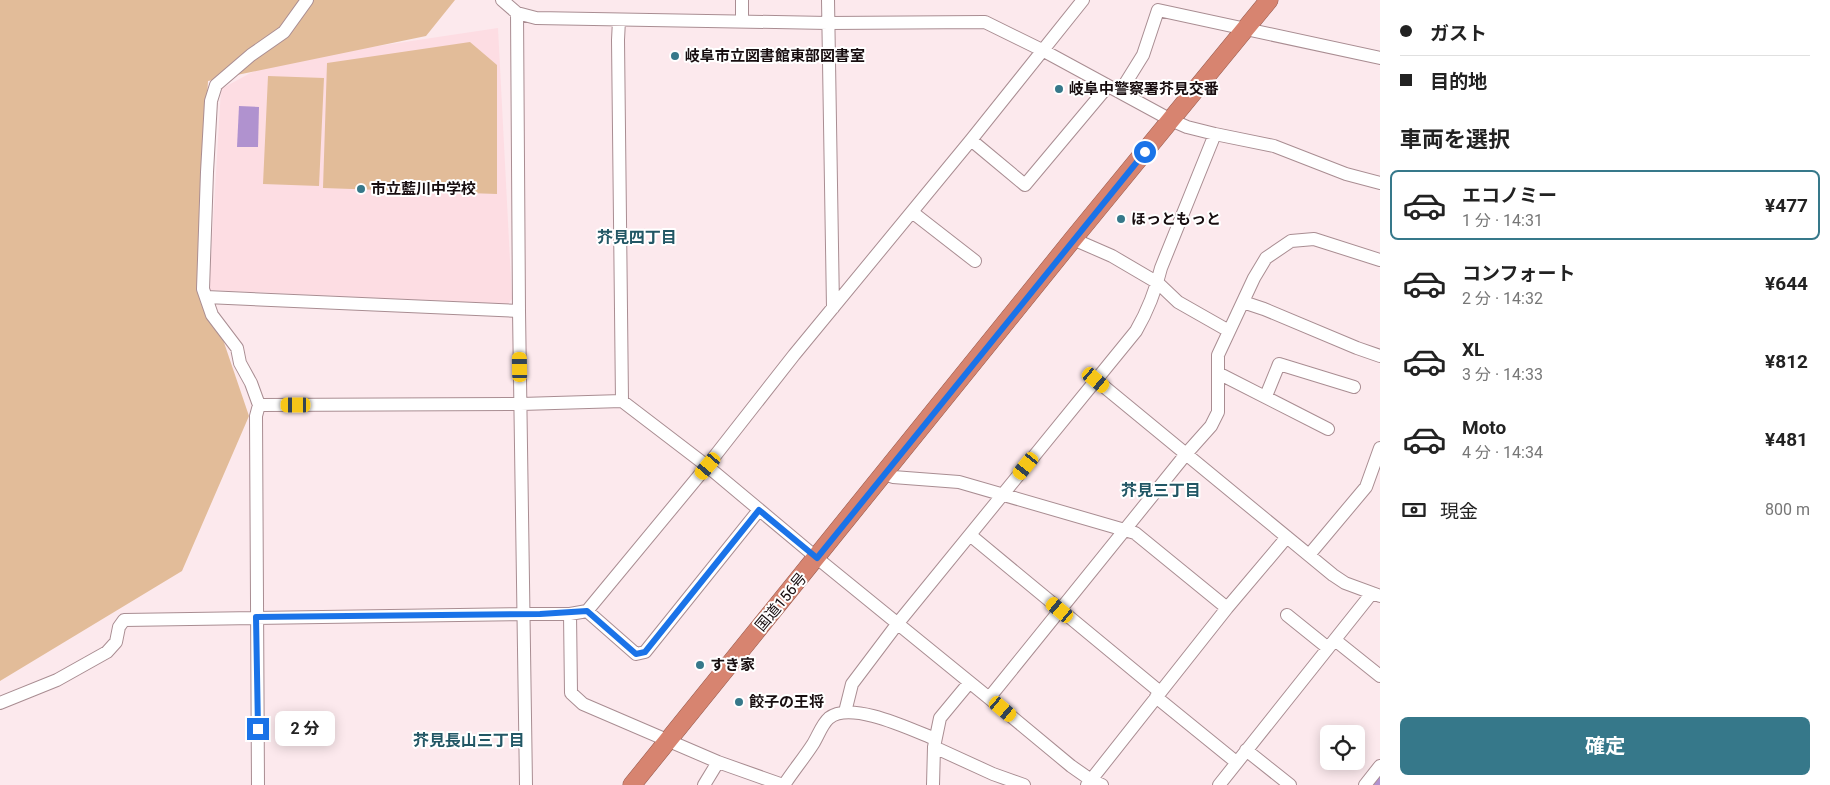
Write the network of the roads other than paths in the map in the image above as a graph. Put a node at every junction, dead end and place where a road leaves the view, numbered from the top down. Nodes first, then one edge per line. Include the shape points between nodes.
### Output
1 (307, 0) edge
2 (502, 0) edge
3 (742, 0) edge
4 (828, 0) edge
5 (1083, 0) edge
6 (1269, 0) edge
7 (1157, 5) edge
8 (517, 14) junction
9 (619, 20) junction
10 (742, 22) junction
11 (828, 23) junction
12 (1245, 30) junction
13 (1044, 50) junction
14 (1380, 58) edge
15 (1108, 86) junction
16 (1120, 92) junction
17 (1170, 120) junction
18 (1215, 134) junction
19 (971, 140) junction
20 (1380, 183) edge
21 (912, 212) junction
22 (1074, 238) junction
23 (1380, 260) edge
24 (975, 261) dead end
25 (1158, 283) junction
26 (206, 297) junction
27 (1243, 302) junction
28 (833, 308) junction
29 (519, 311) junction
30 (1229, 331) junction
31 (1380, 356) edge
32 (1218, 373) junction
33 (1096, 380) junction
34 (1354, 387) dead end
35 (1266, 396) junction
36 (622, 401) junction
37 (521, 404) junction
38 (259, 406) junction
39 (1328, 429) dead end
40 (1380, 448) edge
41 (1186, 454) junction
42 (708, 466) junction
43 (885, 474) junction
44 (1003, 495) junction
45 (759, 510) junction
46 (1125, 530) junction
47 (970, 535) junction
48 (1287, 537) junction
49 (1309, 555) junction
50 (817, 558) junction
51 (1376, 595) edge
52 (1227, 608) junction
53 (1060, 610) junction
54 (587, 611) junction
55 (525, 614) junction
56 (570, 614) junction
57 (1287, 615) dead end
58 (256, 617) junction
59 (898, 623) junction
60 (1332, 644) junction
61 (1380, 676) edge
62 (970, 683) junction
63 (1158, 695) junction
64 (989, 698) junction
65 (0, 703) edge
66 (845, 712) junction
67 (669, 740) junction
68 (935, 743) junction
69 (1246, 750) junction
70 (718, 762) junction
71 (1236, 762) junction
72 (1380, 766) edge
73 (1093, 783) edge
74 (258, 785) edge
75 (526, 785) edge
76 (632, 785) edge
77 (704, 785) edge
78 (784, 785) edge
79 (933, 785) edge
80 (1024, 785) edge
81 (1219, 785) edge
82 (1290, 785) edge
83 (1365, 785) edge

1 - 26 street via 284,32 216,85 211,101 207,172 203,289
2 - 8 street
3 - 10 street
4 - 11 street
5 - 13 street
6 - 12 highway, 国道156号
7 - 12 street
7 - 16 street via 1143,55
8 - 9 street via 536,18
8 - 29 street
9 - 10 street
9 - 36 street
10 - 11 street
11 - 13 street via 985,22
11 - 28 street
12 - 14 street
12 - 17 highway, 国道156号
13 - 15 street
13 - 19 street
15 - 16 street
15 - 19 street via 1025,185
16 - 17 street
17 - 18 street
17 - 22 highway, 国道156号
18 - 20 street via 1274,146 1346,174
18 - 25 street via 1161,268
19 - 21 street
21 - 24 street
21 - 28 street
22 - 25 street
22 - 43 highway, 国道156号
23 - 27 street via 1314,239 1291,241 1266,258
25 - 30 street via 1178,302
25 - 33 street via 1136,331
26 - 29 street
26 - 38 street via 212,315 237,348 240,363
27 - 30 street
27 - 31 street
28 - 42 street
29 - 37 street
30 - 32 street via 1218,355
32 - 35 street
32 - 41 street via 1218,412 1211,426
33 - 41 street
33 - 44 street
34 - 35 street via 1279,364
35 - 39 street
36 - 37 street
36 - 42 street
37 - 38 street
37 - 55 street
38 - 58 street via 256,416
40 - 49 street via 1366,487
41 - 46 street
41 - 48 street
42 - 45 street
42 - 54 street
43 - 44 street via 958,482
43 - 50 highway, 国道156号
44 - 46 street
44 - 47 street
45 - 50 street
45 - 54 street via 645,652 636,654
46 - 52 street via 1135,533
46 - 53 street
47 - 53 street
47 - 59 street
48 - 49 street
48 - 52 street
49 - 51 street via 1345,583
50 - 59 street
50 - 67 highway, 国道156号
51 - 60 street
52 - 63 street
53 - 63 street
53 - 64 street
54 - 56 street
55 - 56 street
55 - 58 street
55 - 75 street
56 - 67 street via 571,693 583,704
57 - 60 street
58 - 65 street via 124,620 116,642 107,652 57,680
58 - 74 street
59 - 62 street
59 - 66 street via 852,684
60 - 61 street
60 - 69 street
62 - 64 street
62 - 68 street via 940,718
63 - 71 street
63 - 73 street
64 - 73 street
66 - 68 street via 888,720
66 - 78 street via 828,720
67 - 70 street
67 - 76 highway, 国道156号
68 - 79 street
68 - 80 street via 993,774
69 - 71 street
69 - 82 street
70 - 77 street
70 - 78 street
71 - 81 street
72 - 83 street

